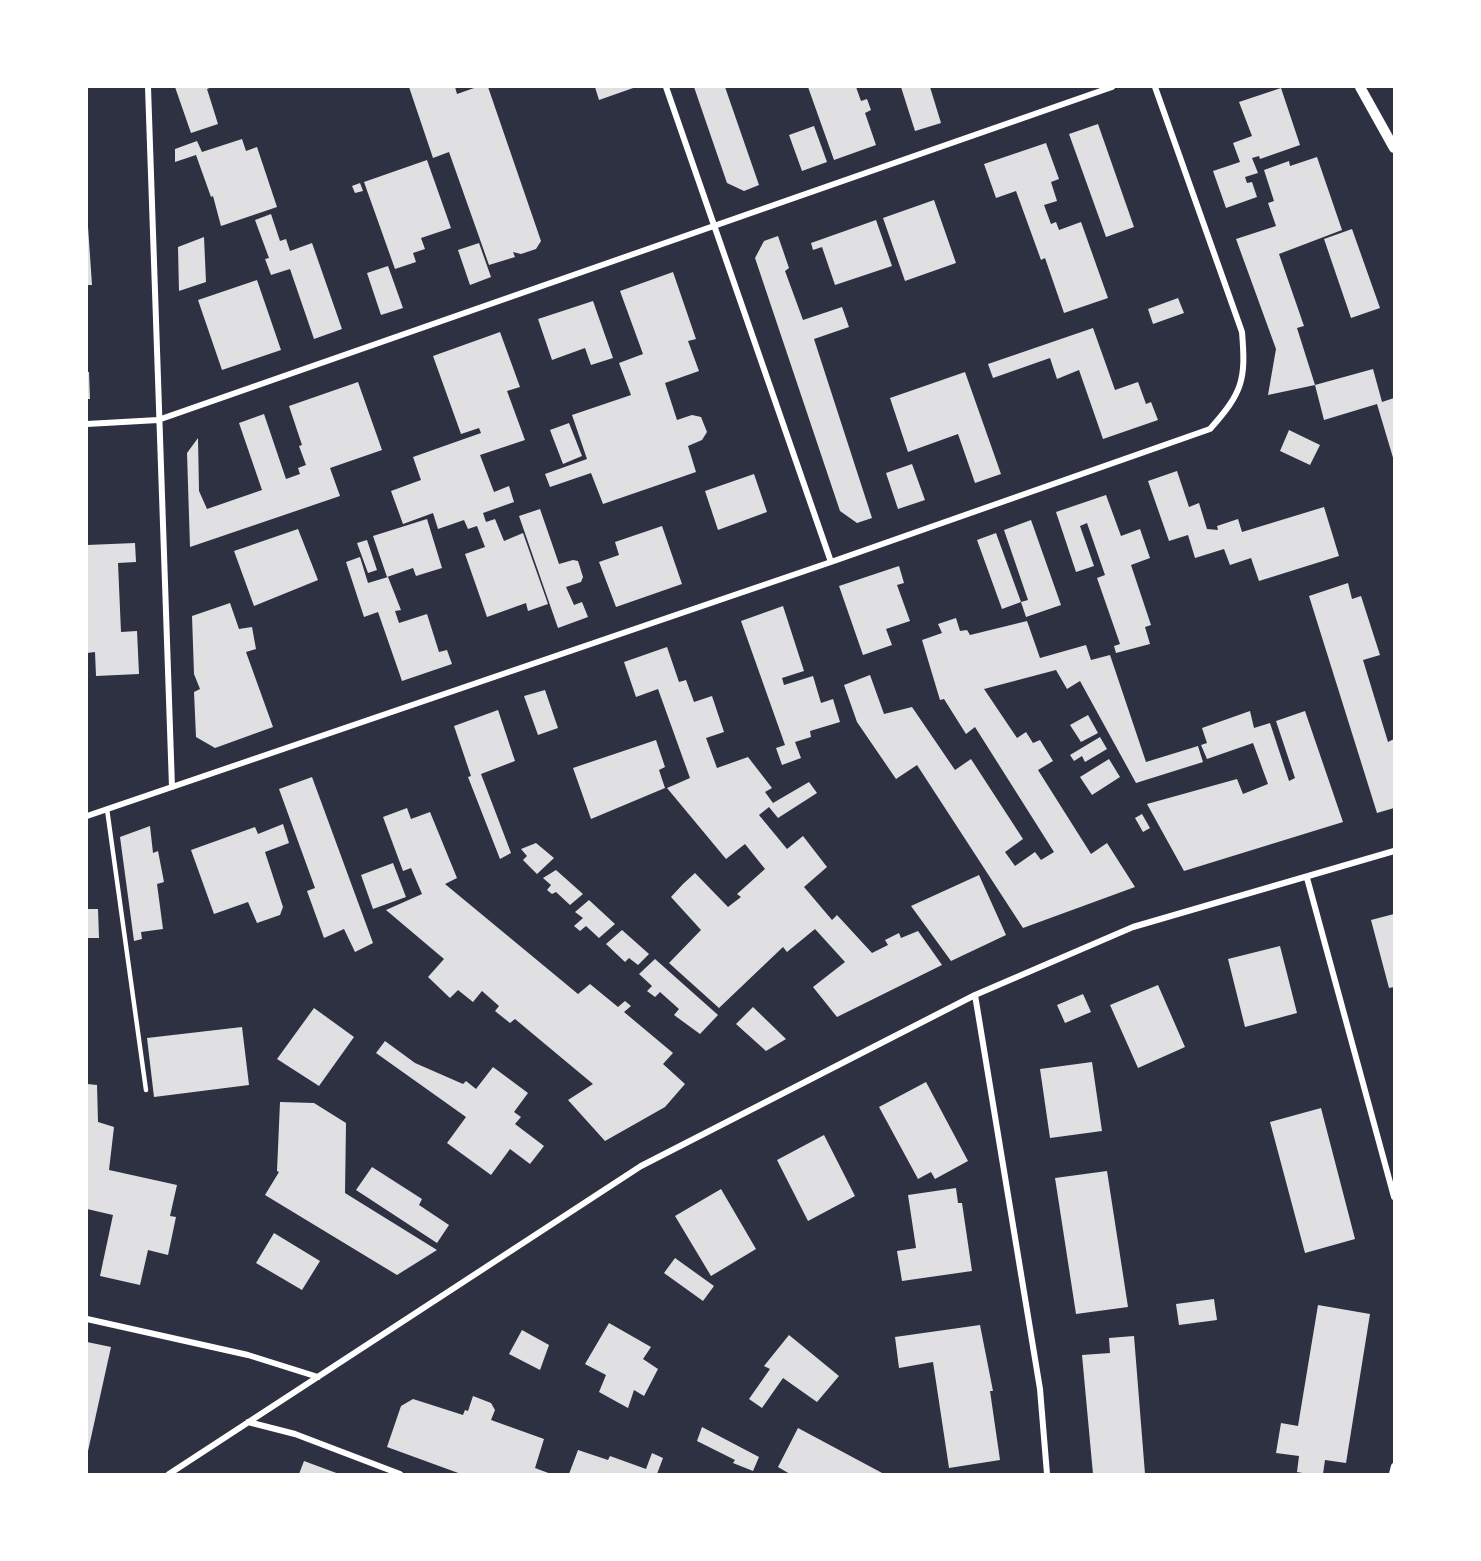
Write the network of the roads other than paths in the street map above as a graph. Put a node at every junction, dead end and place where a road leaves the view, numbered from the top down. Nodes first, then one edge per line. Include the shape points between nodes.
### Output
1 (148, 87) edge
2 (666, 87) edge
3 (1112, 87) edge
4 (1155, 87) edge
5 (1360, 87) edge
6 (1394, 148) edge
7 (715, 226) junction
8 (158, 420) junction
9 (87, 424) edge
10 (831, 562) junction
11 (172, 787) junction
12 (107, 810) junction
13 (87, 816) edge
14 (1394, 851) edge
15 (1307, 878) junction
16 (975, 995) junction
17 (146, 1090) dead end
18 (1394, 1197) edge
19 (87, 1319) edge
20 (318, 1377) junction
21 (248, 1422) junction
22 (1394, 1466) edge
23 (169, 1474) edge
24 (400, 1474) edge
25 (1047, 1474) edge
26 (1392, 1474) edge

1 - 8 street
2 - 7 street
3 - 7 street
4 - 10 street via 1242,332 1245,368 1233,403 1210,429
5 - 6 street
7 - 8 street
7 - 10 street
8 - 9 street
8 - 11 street
10 - 11 street
11 - 12 street
12 - 13 street
12 - 17 lane
14 - 15 street
15 - 16 street via 1133,927
15 - 18 street
16 - 20 street via 641,1166
16 - 25 street via 1040,1389
19 - 20 street via 248,1355
20 - 21 street
21 - 23 street
21 - 24 street via 295,1434
22 - 26 street

